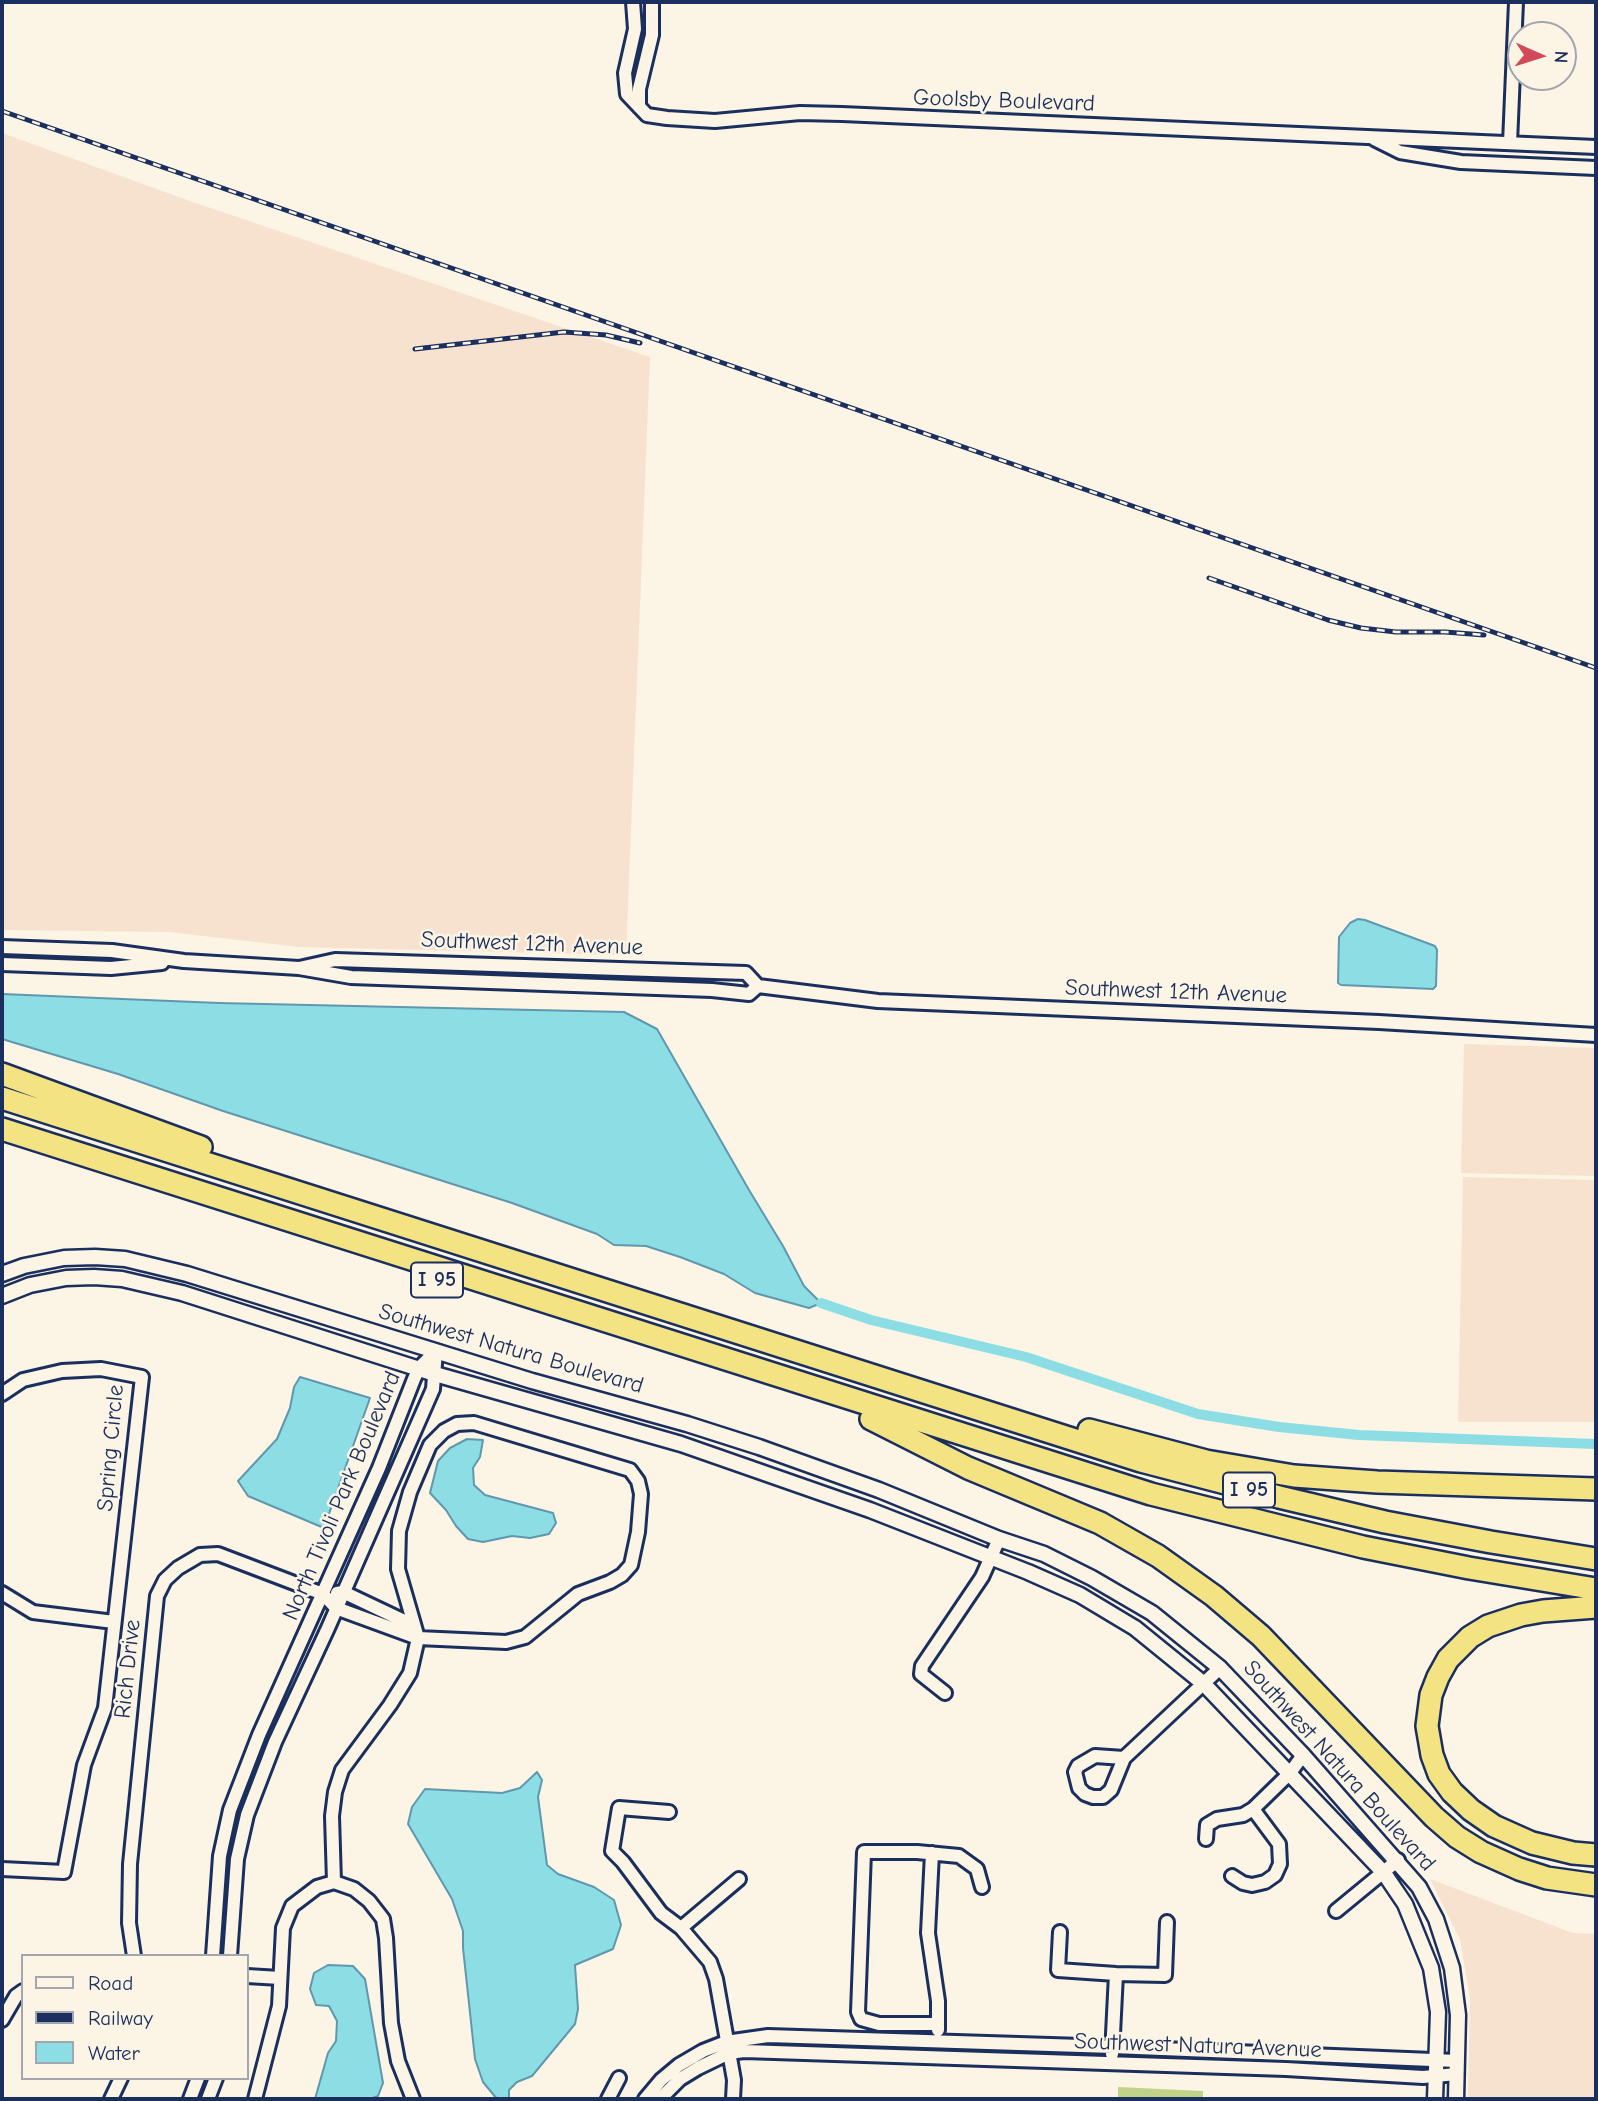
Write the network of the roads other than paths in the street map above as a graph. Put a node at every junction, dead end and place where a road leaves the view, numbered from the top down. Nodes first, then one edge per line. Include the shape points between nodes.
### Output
1 (634, 2) edge
2 (652, 2) edge
3 (1516, 2) edge
4 (639, 107) junction
5 (1371, 138) junction
6 (1510, 143) junction
7 (1596, 147) edge
8 (1596, 168) edge
9 (2, 947) edge
10 (184, 961) junction
11 (2, 964) edge
12 (299, 968) junction
13 (758, 986) junction
14 (1595, 1034) edge
15 (2, 1074) edge
16 (2, 1098) edge
17 (2, 1111) edge
18 (2, 1129) edge
19 (2, 1142) edge
20 (285, 1188) junction
21 (2, 1274) edge
22 (2, 1296) edge
23 (436, 1351) junction
24 (419, 1368) junction
25 (435, 1374) junction
26 (911, 1389) junction
27 (2, 1394) edge
28 (871, 1419) junction
29 (386, 1450) junction
30 (403, 1456) junction
31 (1596, 1489) edge
32 (357, 1517) junction
33 (373, 1524) junction
34 (999, 1539) junction
35 (990, 1557) junction
36 (1596, 1559) edge
37 (1596, 1571) edge
38 (1596, 1589) edge
39 (343, 1592) junction
40 (2, 1593) edge
41 (323, 1594) junction
42 (1596, 1601) edge
43 (1596, 1607) edge
44 (336, 1608) junction
45 (114, 1622) junction
46 (418, 1638) junction
47 (1220, 1668) junction
48 (1204, 1684) junction
49 (945, 1693) dead end
50 (254, 1749) junction
51 (270, 1755) junction
52 (1303, 1755) junction
53 (1124, 1758) dead end
54 (1290, 1773) junction
55 (1253, 1809) junction
56 (669, 1812) dead end
57 (1206, 1839) dead end
58 (932, 1853) junction
59 (1596, 1854) edge
60 (1398, 1860) junction
61 (2, 1870) edge
62 (1384, 1873) junction
63 (1232, 1875) dead end
64 (739, 1880) dead end
65 (334, 1882) junction
66 (1596, 1885) edge
67 (982, 1887) dead end
68 (1336, 1911) dead end
69 (1167, 1922) dead end
70 (681, 1928) junction
71 (1060, 1932) dead end
72 (134, 1954) edge
73 (213, 1954) edge
74 (230, 1954) edge
75 (1116, 1974) junction
76 (248, 1976) edge
77 (280, 1978) junction
78 (21, 1993) edge
79 (2, 2020) edge
80 (938, 2024) junction
81 (938, 2040) junction
82 (728, 2047) junction
83 (1113, 2047) junction
84 (937, 2057) junction
85 (1374, 2057) junction
86 (1437, 2060) junction
87 (1112, 2064) junction
88 (1457, 2068) junction
89 (1373, 2074) junction
90 (1436, 2076) junction
91 (619, 2078) dead end
92 (120, 2080) edge
93 (197, 2080) edge
94 (215, 2080) edge
95 (111, 2099) edge
96 (190, 2099) edge
97 (208, 2099) edge
98 (255, 2099) edge
99 (413, 2099) edge
100 (608, 2099) edge
101 (645, 2099) edge
102 (660, 2099) edge
103 (733, 2099) edge
104 (1436, 2099) edge
105 (1456, 2099) edge

1 - 4 street via 635,29 625,73 627,94
2 - 4 street via 652,35
3 - 6 street
4 - 5 street, Goolsby Boulevard via 657,117 715,121 842,114
5 - 6 street, Goolsby Boulevard
5 - 8 street, Goolsby Boulevard via 1400,152 1461,162
6 - 7 street, Goolsby Boulevard
9 - 10 street, Southwest 12th Avenue via 112,951
10 - 11 street, Southwest 12th Avenue via 111,968
10 - 12 street, Southwest 12th Avenue
12 - 13 street, Southwest 12th Avenue via 351,978 749,994
12 - 13 street, Southwest 12th Avenue via 335,960 733,972 746,973
13 - 14 street, Southwest 12th Avenue via 891,1002
15 - 20 highway via 217,1153
16 - 20 highway, I 95
17 - 37 highway via 1111,1464 1346,1525
18 - 38 highway via 1151,1494 1363,1547
19 - 28 highway, I 95
20 - 26 highway, I 95
21 - 23 street, Southwest Natura Boulevard via 64,1258 125,1259
22 - 24 street, Southwest Natura Boulevard via 66,1278 121,1279 182,1293
23 - 24 street, North Tivoli Park Boulevard
23 - 25 street, North Tivoli Park Boulevard
23 - 34 street, Southwest Natura Boulevard via 759,1447
24 - 25 street, Southwest Natura Boulevard
24 - 29 street, North Tivoli Park Boulevard
25 - 30 street, North Tivoli Park Boulevard via 433,1390
25 - 35 street, Southwest Natura Boulevard via 681,1444
26 - 31 highway via 971,1396 1177,1454 1275,1473 1377,1482
26 - 36 highway, I 95 via 1141,1461 1279,1497 1455,1536
27 - 45 street, Spring Circle via 23,1380 62,1371 101,1369 142,1377
28 - 42 highway, I 95 via 1201,1520 1414,1569
28 - 66 highway via 968,1468 1089,1517 1158,1556 1253,1629 1457,1837 1526,1872
29 - 30 street
29 - 32 street, North Tivoli Park Boulevard
30 - 33 street, North Tivoli Park Boulevard
32 - 33 street
32 - 41 street, North Tivoli Park Boulevard
33 - 39 street, North Tivoli Park Boulevard
34 - 35 street
34 - 47 street, Southwest Natura Boulevard via 1092,1578 1152,1613
35 - 48 street, Southwest Natura Boulevard via 1091,1602 1135,1628
35 - 49 street via 982,1577 922,1666 921,1674
39 - 41 street
39 - 44 street, North Tivoli Park Boulevard
39 - 46 street via 401,1620
40 - 45 street via 33,1612
41 - 44 street, Rich Drive
41 - 50 street, North Tivoli Park Boulevard
41 - 72 street, Rich Drive via 218,1555 200,1555 165,1580 157,1597 130,1864
43 - 59 highway via 1521,1615 1470,1637 1438,1677 1427,1726 1440,1773 1471,1811 1532,1843
44 - 46 street
44 - 51 street, North Tivoli Park Boulevard
45 - 61 street, Spring Circle via 105,1708 84,1765 65,1872
46 - 46 street via 497,1642 524,1637 578,1594 622,1575 631,1565 641,1494 630,1470 474,1423 444,1431 430,1445 399,1531 398,1569
46 - 65 street via 410,1673 342,1770 332,1816
47 - 48 street, Southwest Natura Boulevard
47 - 52 street, Southwest Natura Boulevard
48 - 53 street, Southwest Natura Boulevard
48 - 54 street, Southwest Natura Boulevard
50 - 51 street
50 - 73 street, North Tivoli Park Boulevard via 230,1810 220,1856
51 - 74 street, North Tivoli Park Boulevard via 247,1815 237,1859
52 - 54 street
52 - 60 street, Southwest Natura Boulevard
54 - 55 street
54 - 62 street, Southwest Natura Boulevard
55 - 57 street via 1217,1819 1208,1825
55 - 63 street via 1279,1844 1280,1864 1275,1875 1252,1885
56 - 70 street via 618,1808 612,1851 662,1913
58 - 67 street via 959,1856 971,1864
58 - 80 street via 928,1933
58 - 80 street via 864,1852 858,2012 868,2023
60 - 62 street
60 - 88 street, Southwest Natura Boulevard via 1419,1887 1446,1943 1457,1994
62 - 68 street
62 - 86 street, Southwest Natura Boulevard via 1405,1904 1431,1968 1438,2012
64 - 70 street
65 - 77 street via 317,1887 292,1906 283,1928
65 - 99 street via 361,1895 383,1919 391,2023 398,2061
69 - 75 street via 1165,1975
70 - 82 street via 710,1962
71 - 75 street via 1058,1970
75 - 83 street
76 - 77 street
77 - 98 street via 279,2006
78 - 79 street
80 - 81 street
81 - 82 street, Southwest Natura Avenue via 768,2036
81 - 83 street, Southwest Natura Avenue
81 - 84 street
82 - 84 street, Southwest Natura Avenue
82 - 101 street, Southwest Natura Avenue via 704,2051 679,2065
82 - 102 street, Southwest Natura Avenue via 680,2079
82 - 103 street
83 - 85 street, Southwest Natura Avenue
83 - 87 street
84 - 87 street, Southwest Natura Avenue
85 - 86 street, Southwest Natura Avenue
85 - 89 street
86 - 88 street, Southwest Natura Avenue
86 - 90 street, Southwest Natura Boulevard
87 - 89 street, Southwest Natura Avenue
88 - 90 street, Southwest Natura Avenue
88 - 105 street, Southwest Natura Boulevard
89 - 90 street, Southwest Natura Avenue
90 - 104 street, Southwest Natura Boulevard
91 - 100 street
92 - 95 street
93 - 96 street
94 - 97 street

